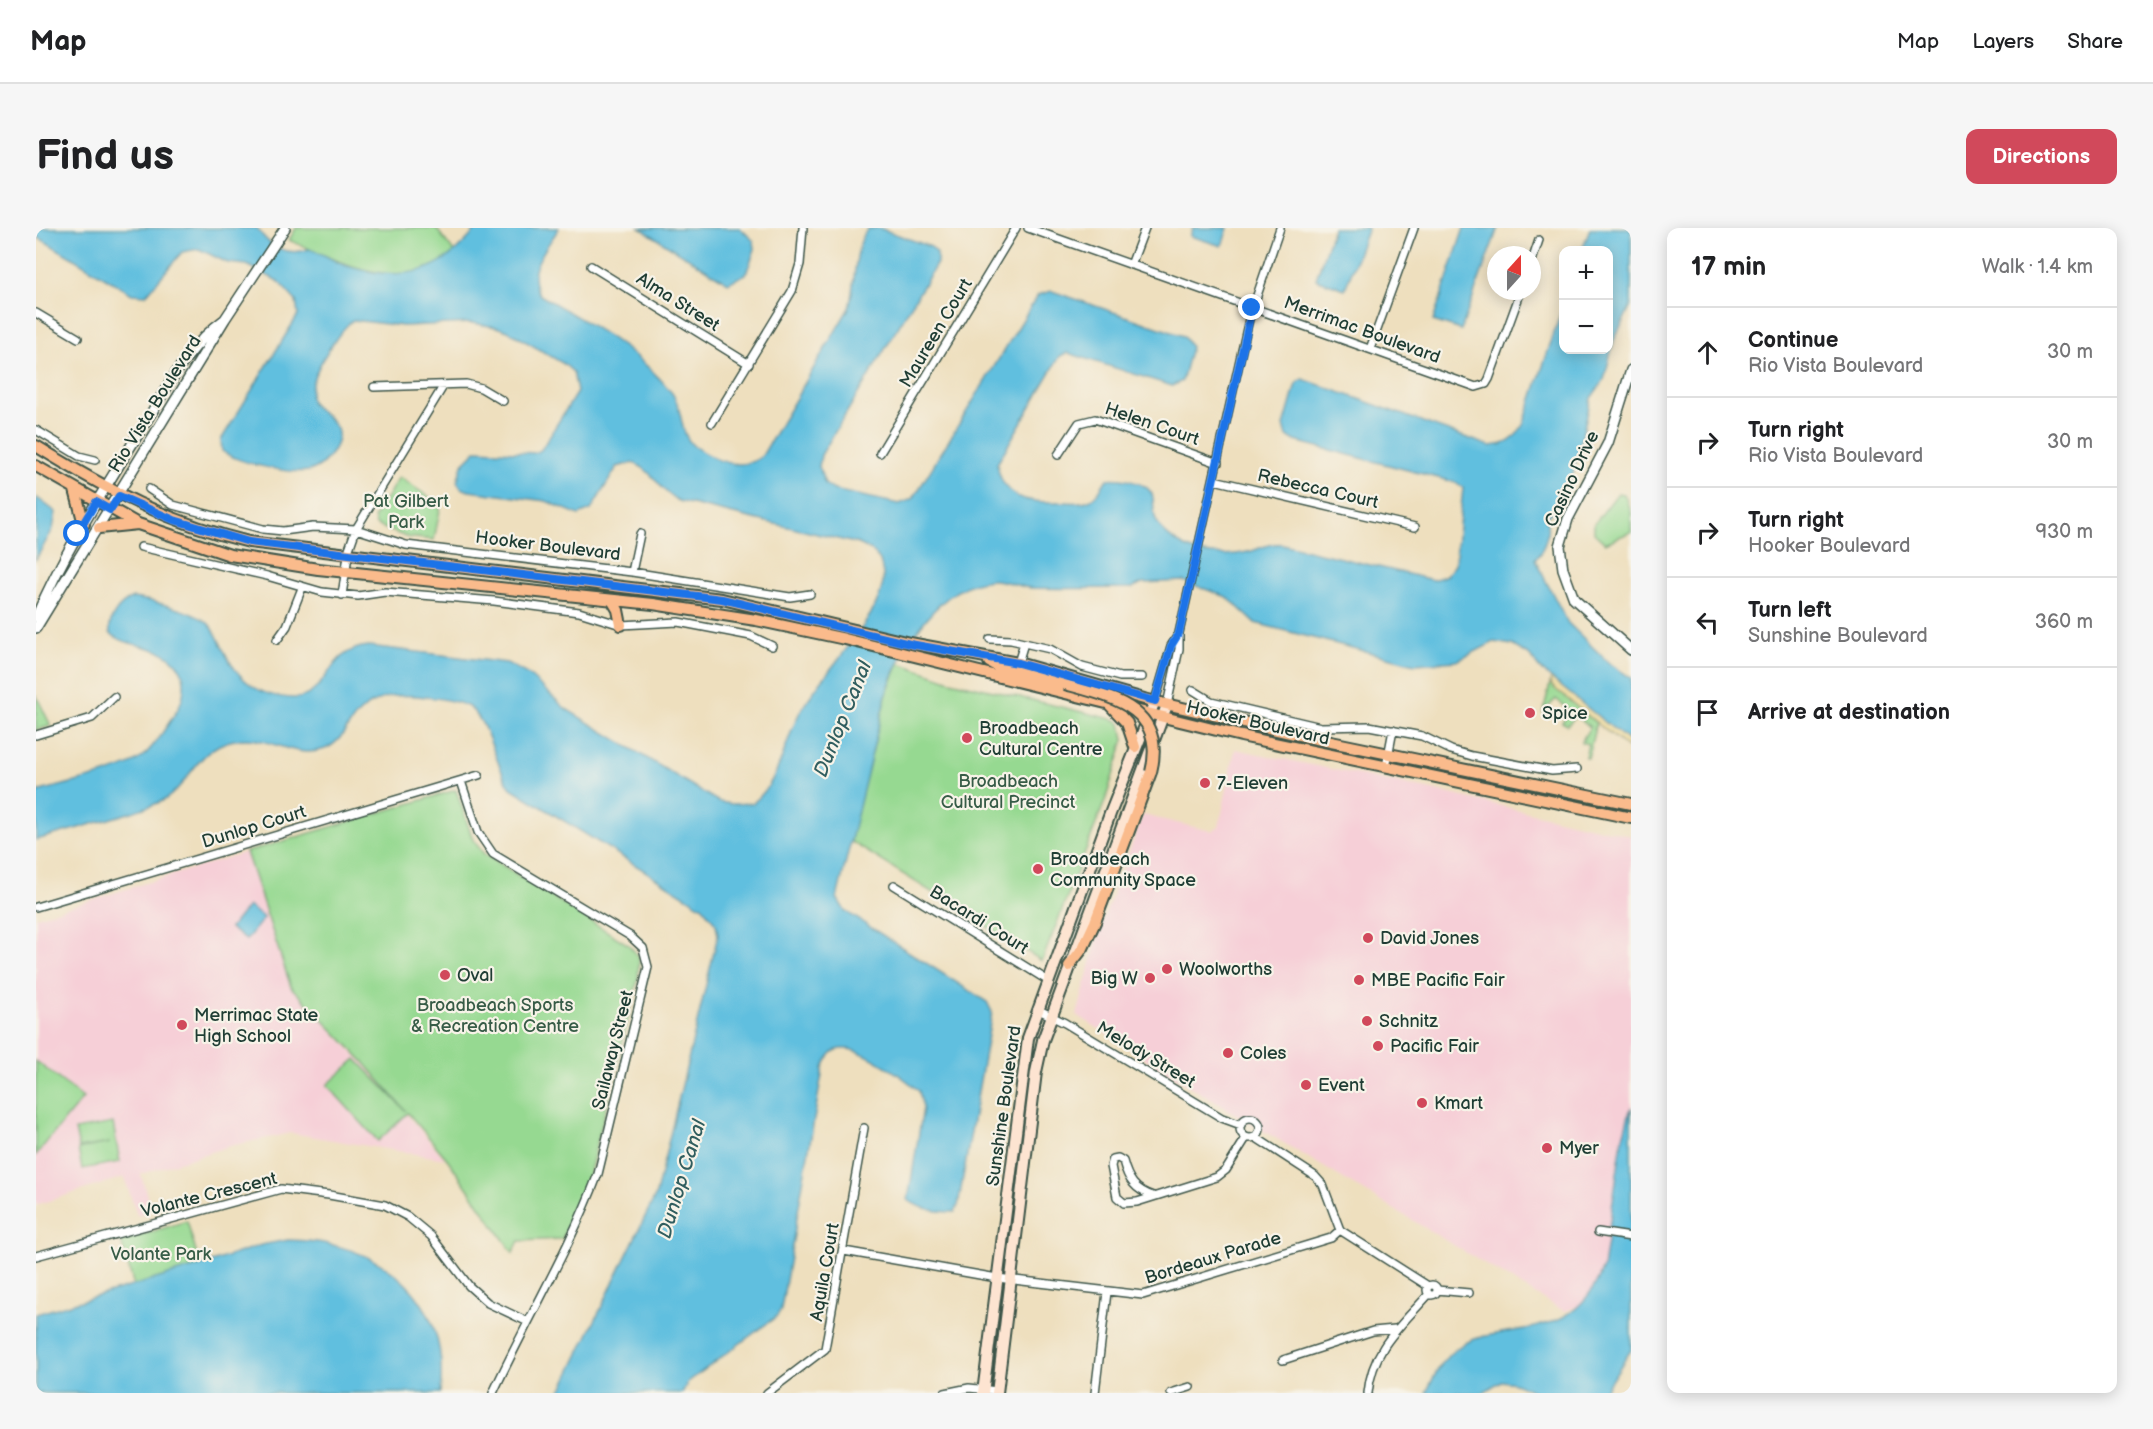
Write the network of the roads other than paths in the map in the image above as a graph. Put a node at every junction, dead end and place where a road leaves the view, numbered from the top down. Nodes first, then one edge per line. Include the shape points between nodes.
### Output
1 (803, 228) edge
2 (1016, 228) edge
3 (1028, 228) edge
4 (1145, 228) edge
5 (1280, 228) edge
6 (1414, 228) edge
7 (282, 230) edge
8 (1539, 240) dead end
9 (1537, 246) edge
10 (1131, 265) junction
11 (591, 266) dead end
12 (1518, 300) edge
13 (1252, 308) junction
14 (36, 313) edge
15 (225, 319) junction
16 (78, 338) dead end
17 (1370, 349) junction
18 (749, 364) junction
19 (1631, 370) edge
20 (444, 385) junction
21 (374, 387) dead end
22 (503, 400) dead end
23 (711, 423) dead end
24 (36, 430) edge
25 (36, 446) edge
26 (880, 453) dead end
27 (1058, 455) dead end
28 (95, 460) dead end
29 (1218, 463) junction
30 (36, 466) edge
31 (1214, 480) junction
32 (105, 488) junction
33 (149, 489) dead end
34 (75, 490) junction
35 (119, 496) junction
36 (96, 502) junction
37 (110, 510) junction
38 (84, 524) junction
39 (138, 524) junction
40 (1414, 527) dead end
41 (99, 528) junction
42 (356, 528) junction
43 (640, 534) dead end
44 (141, 547) dead end
45 (348, 555) junction
46 (345, 572) junction
47 (632, 572) junction
48 (302, 588) junction
49 (810, 594) dead end
50 (342, 595) junction
51 (612, 600) junction
52 (634, 602) junction
53 (36, 617) edge
54 (621, 625) junction
55 (36, 628) edge
56 (1179, 633) junction
57 (990, 639) dead end
58 (277, 640) dead end
59 (1024, 643) junction
60 (772, 646) dead end
61 (909, 649) junction
62 (1631, 650) edge
63 (978, 656) junction
64 (1018, 663) junction
65 (1142, 677) dead end
66 (1193, 690) dead end
67 (114, 697) dead end
68 (1155, 701) junction
69 (1109, 704) junction
70 (1167, 705) junction
71 (1150, 714) junction
72 (1163, 717) junction
73 (1393, 730) junction
74 (36, 735) edge
75 (1136, 747) junction
76 (1388, 754) junction
77 (1386, 767) junction
78 (1577, 769) dead end
79 (479, 775) dead end
80 (461, 781) junction
81 (1631, 804) edge
82 (1631, 818) edge
83 (894, 885) dead end
84 (36, 908) edge
85 (1069, 966) junction
86 (1047, 980) junction
87 (1037, 1009) junction
88 (1052, 1016) junction
89 (1240, 1125) junction
90 (864, 1128) dead end
91 (1250, 1137) junction
92 (1154, 1196) junction
93 (1340, 1230) junction
94 (1602, 1232) dead end
95 (1631, 1237) edge
96 (844, 1251) junction
97 (36, 1256) edge
98 (997, 1278) junction
99 (1011, 1280) junction
100 (1428, 1286) junction
101 (1437, 1290) junction
102 (1107, 1292) junction
103 (1469, 1293) dead end
104 (1429, 1294) junction
105 (526, 1321) junction
106 (1395, 1329) junction
107 (1283, 1360) dead end
108 (1190, 1387) dead end
109 (983, 1391) edge
110 (998, 1392) edge
111 (493, 1393) edge
112 (767, 1393) edge
113 (945, 1393) edge
114 (1095, 1393) edge
115 (1171, 1393) edge
116 (1368, 1393) edge

1 - 18 street via 796,283
2 - 26 street, Maureen Court
3 - 10 street, Merrimac Boulevard
4 - 10 street
5 - 13 street, Sunshine Boulevard
6 - 17 street
7 - 15 street, Rio Vista Boulevard
8 - 9 street
10 - 13 street, Merrimac Boulevard
11 - 18 street, Alma Street
12 - 17 street, Merrimac Boulevard via 1489,379 1482,387
13 - 17 street, Merrimac Boulevard
13 - 29 street, Sunshine Boulevard
14 - 16 street
15 - 32 street, Rio Vista Boulevard via 206,334 181,366
15 - 35 street, Rio Vista Boulevard
18 - 23 street
19 - 62 street, Casino Drive via 1608,443 1568,519 1560,546 1563,569 1574,598
20 - 21 street
20 - 22 street via 481,388
20 - 42 street
24 - 28 street via 79,456
25 - 32 main road, Hooker Boulevard
27 - 29 street, Helen Court via 1079,423 1095,419
29 - 31 street, Sunshine Boulevard
30 - 34 main road, Hooker Boulevard
31 - 40 street, Rebecca Court
31 - 56 street, Sunshine Boulevard
32 - 35 main road, Hooker Boulevard
32 - 36 street, Rio Vista Boulevard
33 - 42 street, Hooker Boulevard via 173,505 263,529
34 - 36 main road, Hooker Boulevard
34 - 38 main road
35 - 37 street, Rio Vista Boulevard
35 - 45 main road, Hooker Boulevard via 174,520 229,537
36 - 37 main road, Hooker Boulevard
36 - 38 street, Rio Vista Boulevard
37 - 39 main road, Hooker Boulevard
37 - 41 street, Rio Vista Boulevard
38 - 53 street, Rio Vista Boulevard
39 - 41 main road
39 - 46 main road, Hooker Boulevard via 230,555
41 - 55 street, Rio Vista Boulevard
42 - 45 street
42 - 47 street, Hooker Boulevard via 406,546
43 - 47 street
44 - 48 street
45 - 46 street
45 - 61 main road, Hooker Boulevard via 690,594 780,611
46 - 50 street
46 - 51 main road, Hooker Boulevard
47 - 49 street, Hooker Boulevard via 790,597
48 - 50 street
48 - 58 street
50 - 54 street via 385,592 494,601 579,612
51 - 52 main road, Hooker Boulevard
51 - 54 main road
52 - 54 main road
52 - 61 main road, Hooker Boulevard
54 - 60 street via 678,622 751,636
56 - 68 street, Sunshine Boulevard via 1171,646
56 - 70 street, Sunshine Boulevard
57 - 59 street
59 - 64 street
59 - 65 street via 1050,649 1088,669 1120,677
61 - 63 main road, Hooker Boulevard
61 - 69 main road, Hooker Boulevard
63 - 64 main road, Hooker Boulevard
63 - 85 main road, bridge via 998,667 1115,698 1143,720 1153,741 1151,772 1083,948
64 - 68 main road, Hooker Boulevard
66 - 73 street, Hooker Boulevard via 1211,701 1321,727
67 - 74 street via 92,718
68 - 70 main road, Hooker Boulevard
68 - 71 main road, Sunshine Boulevard
69 - 71 main road, Hooker Boulevard
69 - 75 main road via 1127,723
70 - 72 main road, Sunshine Boulevard
70 - 76 main road, Hooker Boulevard
71 - 72 main road, Hooker Boulevard
71 - 75 main road, Sunshine Boulevard
72 - 77 main road, Hooker Boulevard
72 - 85 main road, Sunshine Boulevard
73 - 76 street
73 - 78 street, Hooker Boulevard via 1422,736 1472,756 1552,771
75 - 86 main road, Sunshine Boulevard
76 - 77 street
76 - 81 main road, Hooker Boulevard
77 - 82 main road, Hooker Boulevard
79 - 80 street, Dunlop Court
80 - 84 street, Dunlop Court
80 - 105 street, Sailaway Street via 478,832 494,854 630,936 643,948 648,967 598,1174
83 - 86 street, Bacardi Court
85 - 88 main road, Sunshine Boulevard
86 - 87 main road, Sunshine Boulevard
87 - 88 street, Melody Street
87 - 98 main road, Sunshine Boulevard via 1025,1055
88 - 89 street, Melody Street
88 - 99 main road, Sunshine Boulevard via 1036,1072
89 - 91 street via 1242,1134
89 - 91 street via 1249,1118 1257,1121 1260,1130
90 - 96 street, Aquila Court
91 - 92 street via 1217,1177
91 - 93 street via 1315,1176 1323,1185
92 - 92 street via 1124,1203 1117,1197 1113,1159 1123,1161 1134,1186
93 - 100 street
93 - 102 street, Bordeaux Parade via 1331,1238 1152,1293
94 - 95 street
96 - 98 street, Bordeaux Parade
96 - 112 street, Aquila Court via 825,1349
97 - 105 street, Volante Crescent via 280,1189 329,1195 386,1205 408,1217 431,1236 469,1286 488,1303
98 - 99 street, Bordeaux Parade
98 - 109 main road, Sunshine Boulevard
99 - 102 street, Bordeaux Parade
99 - 110 main road, Sunshine Boulevard
100 - 101 street
100 - 104 street
101 - 103 street
101 - 104 street
102 - 114 street
104 - 106 street
105 - 111 street, Sailaway Street
106 - 107 street via 1372,1331
106 - 116 street via 1371,1370
108 - 115 street
109 - 110 street
109 - 113 street via 961,1389

